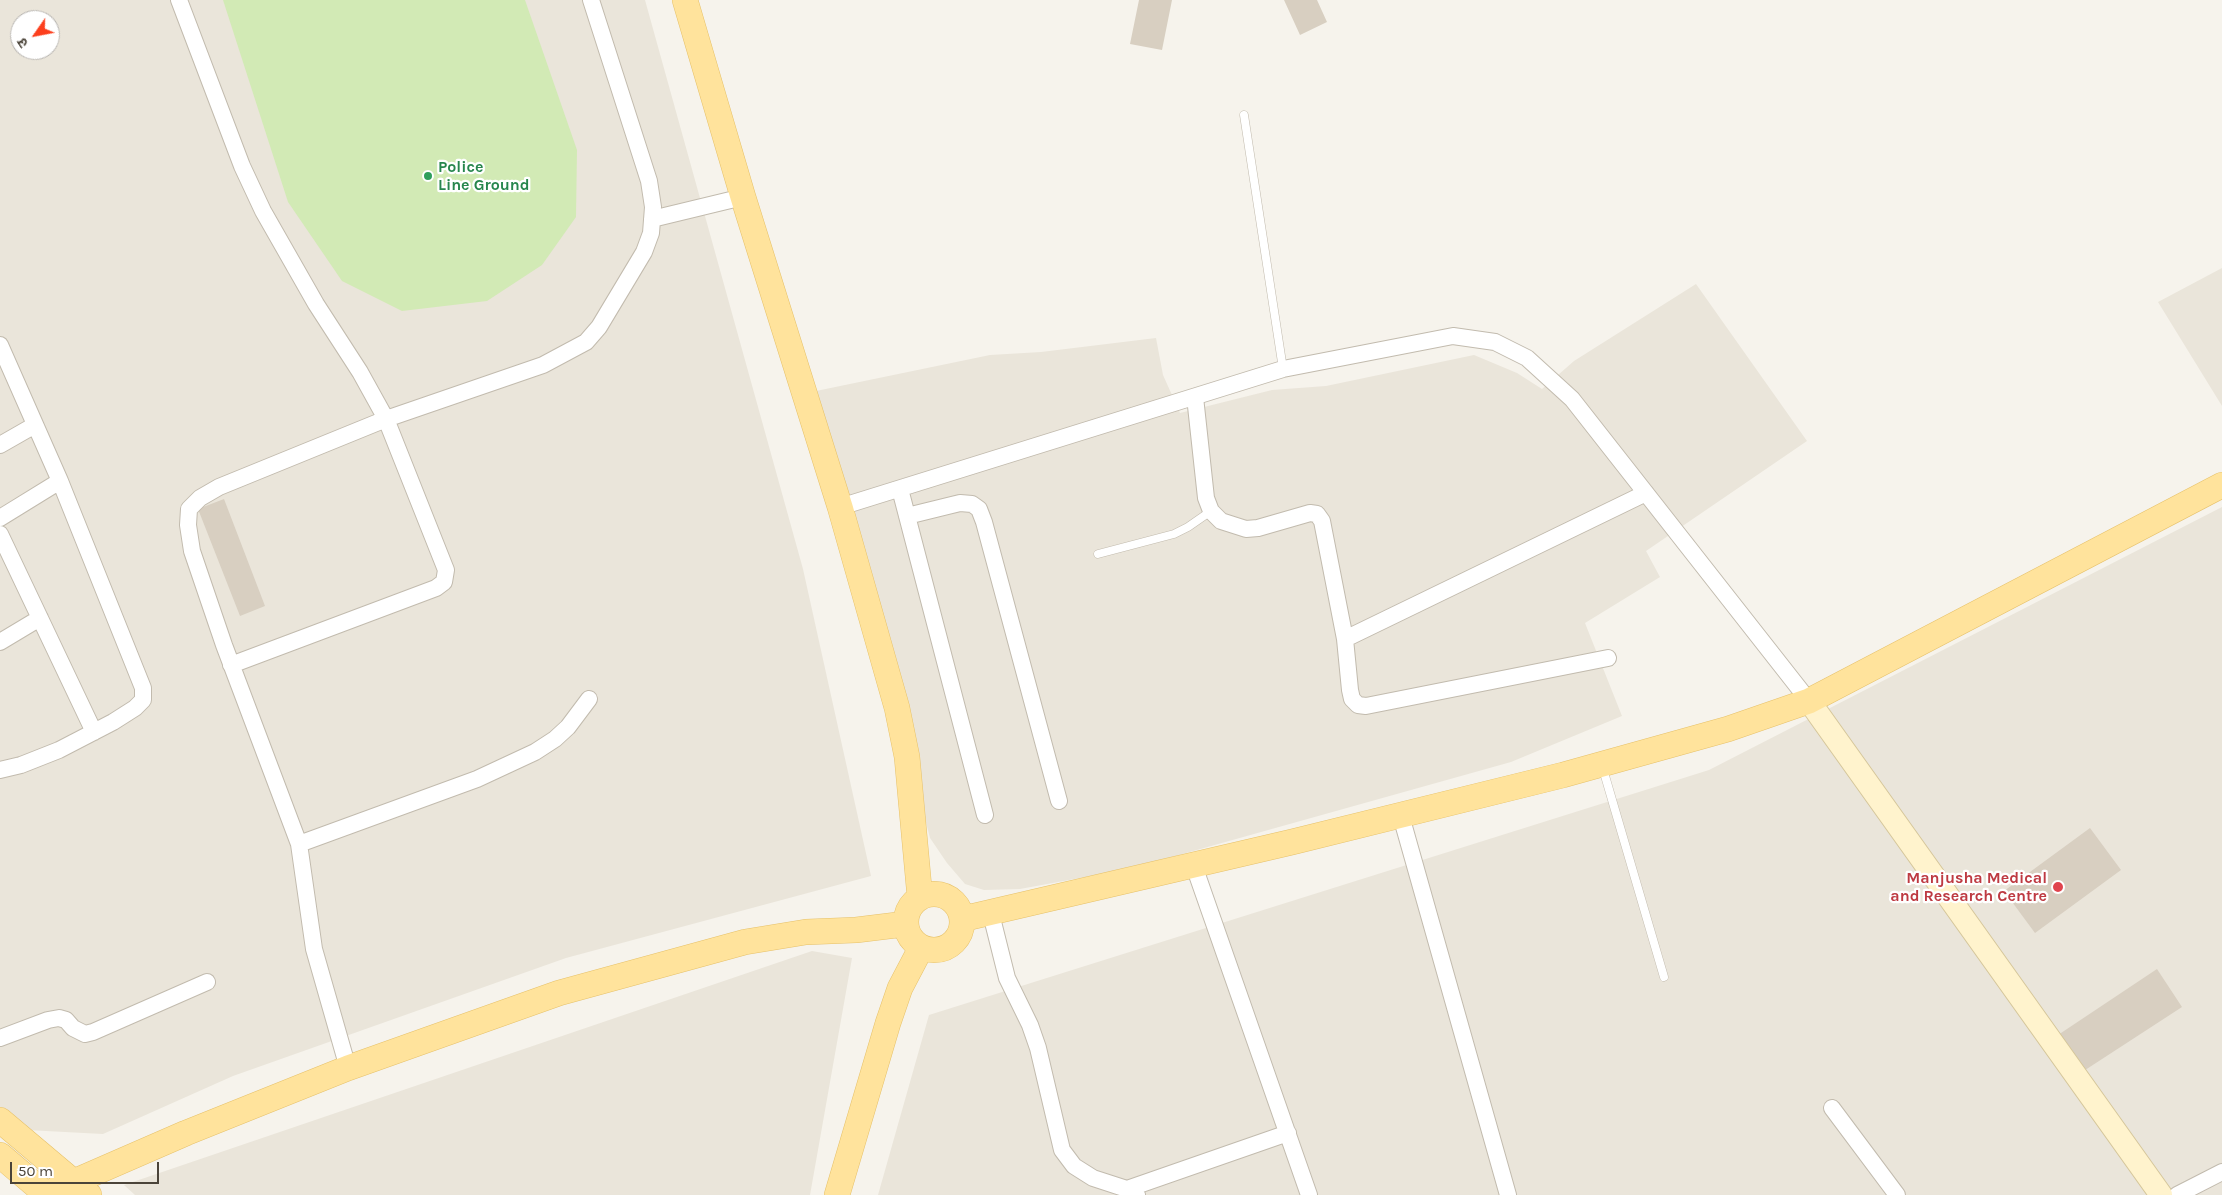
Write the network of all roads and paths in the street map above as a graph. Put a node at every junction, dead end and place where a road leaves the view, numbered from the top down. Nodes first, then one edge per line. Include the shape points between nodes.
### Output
1 (179, 0) edge
2 (591, 0) edge
3 (685, 0) edge
4 (1244, 116) dead end
5 (743, 197) junction
6 (652, 219) junction
7 (0, 345) edge
8 (1283, 369) junction
9 (1195, 397) junction
10 (386, 419) junction
11 (35, 425) junction
12 (0, 445) edge
13 (60, 481) junction
14 (2222, 485) edge
15 (900, 489) junction
16 (1646, 493) junction
17 (840, 507) junction
18 (1211, 511) junction
19 (907, 516) junction
20 (0, 518) edge
21 (0, 534) edge
22 (1098, 554) dead end
23 (40, 618) junction
24 (1345, 640) junction
25 (0, 642) edge
26 (1608, 658) dead end
27 (231, 666) junction
28 (589, 699) dead end
29 (1809, 701) junction
30 (94, 732) junction
31 (1602, 764) junction
32 (0, 770) edge
33 (1059, 801) dead end
34 (985, 815) dead end
35 (1401, 816) junction
36 (299, 844) junction
37 (1194, 866) junction
38 (920, 898) junction
39 (991, 914) junction
40 (962, 919) junction
41 (905, 924) junction
42 (921, 948) junction
43 (1664, 977) dead end
44 (207, 982) dead end
45 (0, 1038) edge
46 (348, 1068) junction
47 (1832, 1108) dead end
48 (0, 1120) edge
49 (1288, 1133) junction
50 (3, 1163) edge
51 (2222, 1172) edge
52 (81, 1188) edge
53 (1132, 1192) edge
54 (46, 1194) edge
55 (837, 1195) edge
56 (1309, 1195) edge
57 (1508, 1195) edge
58 (1897, 1195) edge
59 (2161, 1195) edge
60 (2177, 1195) edge

1 - 10 street via 235,148 263,211
2 - 6 street via 649,181
3 - 5 main road
4 - 8 lane
5 - 6 street
5 - 17 main road
6 - 10 street via 644,252 599,327 586,342 543,365
7 - 11 street
8 - 9 street
8 - 16 street via 1453,336 1495,342 1527,358 1572,399
9 - 15 street
9 - 18 street via 1206,498
10 - 27 street via 219,487 189,509 192,551
10 - 27 street via 444,559 444,582 424,593
11 - 12 street
11 - 13 street
13 - 20 street
13 - 30 street via 143,688 143,700 135,708
14 - 29 main road
15 - 17 street
15 - 19 street
16 - 24 street
16 - 29 street
17 - 38 main road via 897,708 907,758
18 - 22 lane via 1174,534
18 - 24 street via 1221,521 1246,529 1317,514 1322,521
19 - 33 street via 960,503 972,504 978,509
19 - 34 street
21 - 23 street
23 - 25 street
23 - 30 street
24 - 26 street via 1352,699 1358,705 1366,706
27 - 36 street
28 - 36 street via 555,739 511,764
29 - 31 main road via 1728,729
29 - 59 street
30 - 32 street via 22,765
31 - 35 main road
31 - 43 lane
35 - 37 main road
35 - 57 street
36 - 46 street via 314,949
37 - 39 main road
37 - 49 street
38 - 40 main road via 937,894 946,897 954,902
38 - 41 main road via 908,909
39 - 40 main road
39 - 53 street via 1007,978 1038,1048 1062,1150 1074,1166 1093,1178
40 - 42 main road via 959,936 946,948 938,951
41 - 42 main road via 913,942
41 - 46 main road via 806,932 745,942 683,958 559,993
42 - 55 main road via 900,988 888,1023
44 - 45 street via 93,1032 85,1034 59,1018
46 - 52 main road via 186,1133
47 - 58 street
48 - 52 main road
49 - 53 street
49 - 56 street
50 - 54 main road
51 - 60 street
52 - 54 main road

